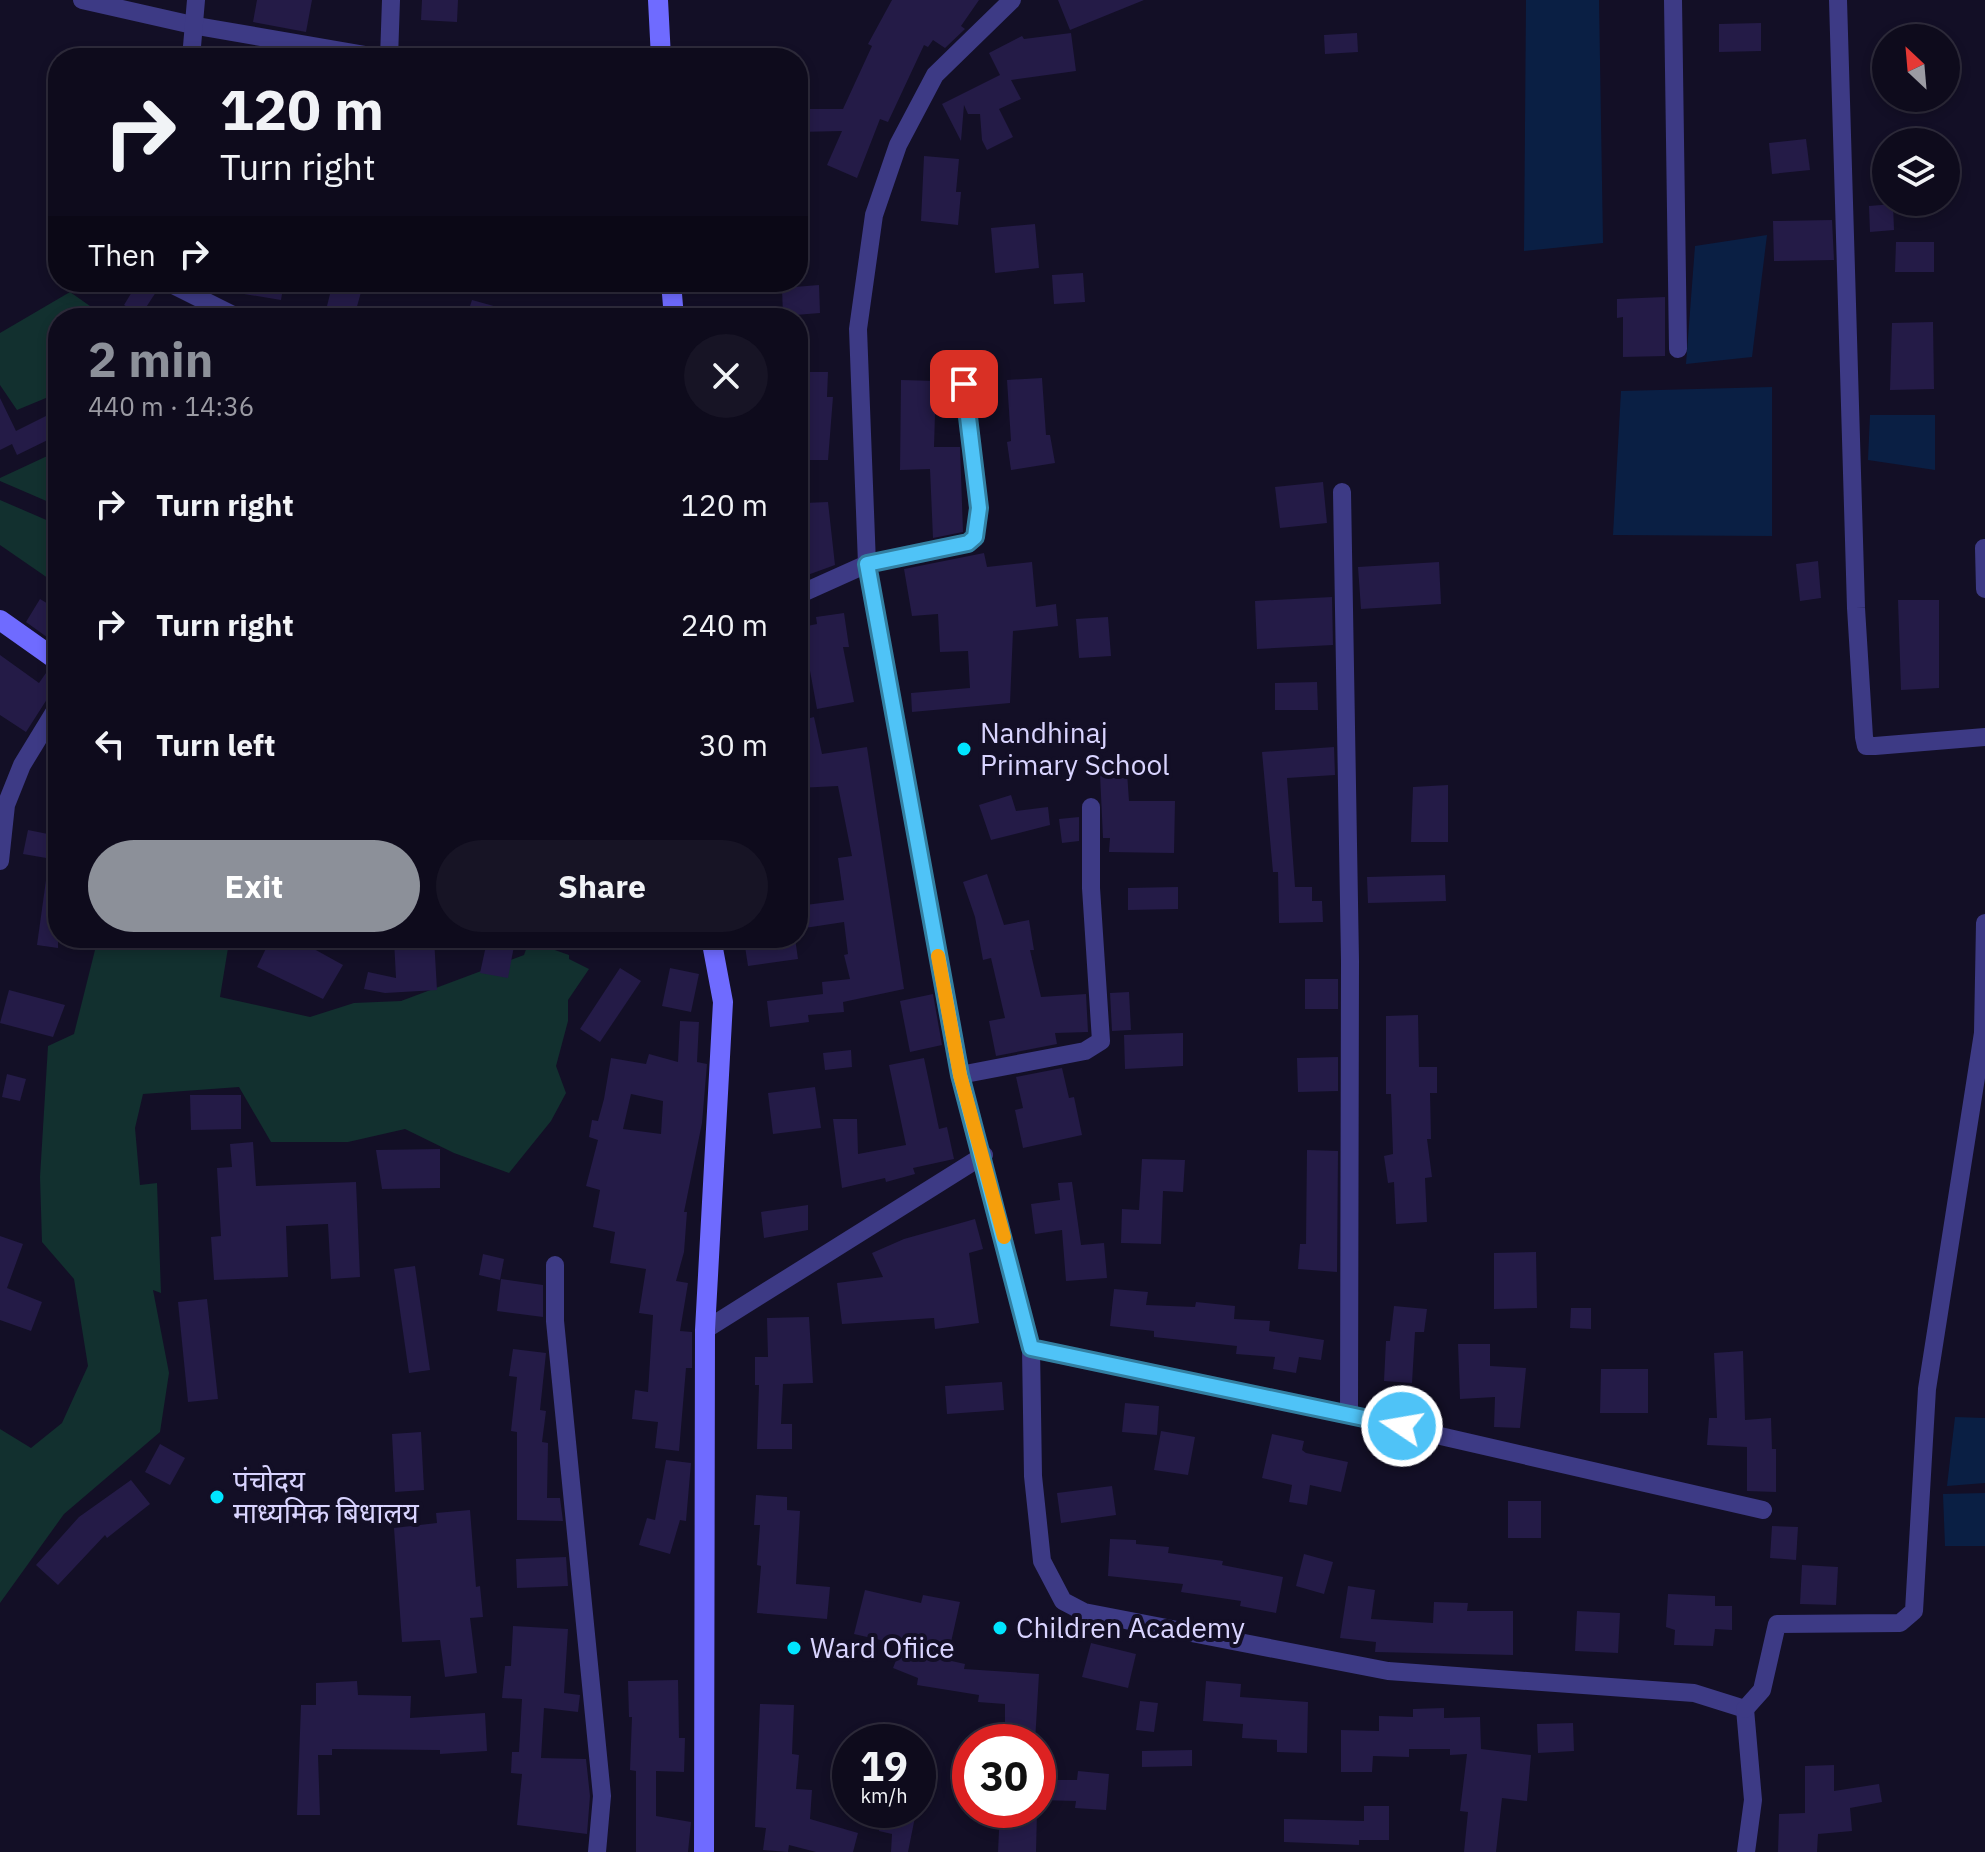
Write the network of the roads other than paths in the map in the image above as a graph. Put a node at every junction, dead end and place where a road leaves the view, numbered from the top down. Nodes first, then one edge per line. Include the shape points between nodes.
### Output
1 (82, 0) edge
2 (196, 0) edge
3 (391, 0) edge
4 (658, 0) edge
5 (1012, 0) edge
6 (1673, 0) edge
7 (1838, 0) edge
8 (197, 26) junction
9 (193, 48) edge
10 (325, 48) edge
11 (389, 48) edge
12 (660, 48) edge
13 (187, 292) edge
14 (219, 308) edge
15 (1678, 349) dead end
16 (964, 384) dead end
17 (1342, 492) dead end
18 (1984, 548) edge
19 (867, 564) junction
20 (1985, 589) edge
21 (808, 591) edge
22 (0, 620) edge
23 (48, 654) edge
24 (48, 722) edge
25 (1985, 737) edge
26 (1091, 807) dead end
27 (0, 861) edge
28 (1985, 923) edge
29 (713, 948) edge
30 (960, 1075) junction
31 (984, 1155) junction
32 (555, 1265) dead end
33 (705, 1330) junction
34 (1031, 1348) junction
35 (1349, 1415) junction
36 (1763, 1510) dead end
37 (1745, 1709) junction
38 (597, 1852) edge
39 (704, 1852) edge
40 (1746, 1852) edge

1 - 8 street
2 - 8 street
3 - 11 street
4 - 12 street
5 - 19 street via 935,75 898,145 874,215 858,329
6 - 15 street
7 - 25 street via 1864,737 1866,746
8 - 9 street
8 - 10 street
13 - 14 street
16 - 19 street via 979,508 975,537 968,543
17 - 35 street via 1350,961
18 - 20 street
19 - 21 street
19 - 30 street
22 - 23 street
24 - 27 street via 6,805
26 - 30 street via 1101,1041 1085,1051
28 - 37 street via 1983,1033 1927,1389 1914,1611 1900,1623 1777,1624 1762,1690
29 - 33 street via 723,1002
30 - 31 street
31 - 33 street
31 - 34 street
32 - 38 street via 555,1321 600,1767
33 - 39 street
34 - 35 street
34 - 37 street via 1033,1476 1042,1561 1063,1601 1084,1612 1388,1671 1694,1693
35 - 36 street
37 - 40 street via 1753,1800

